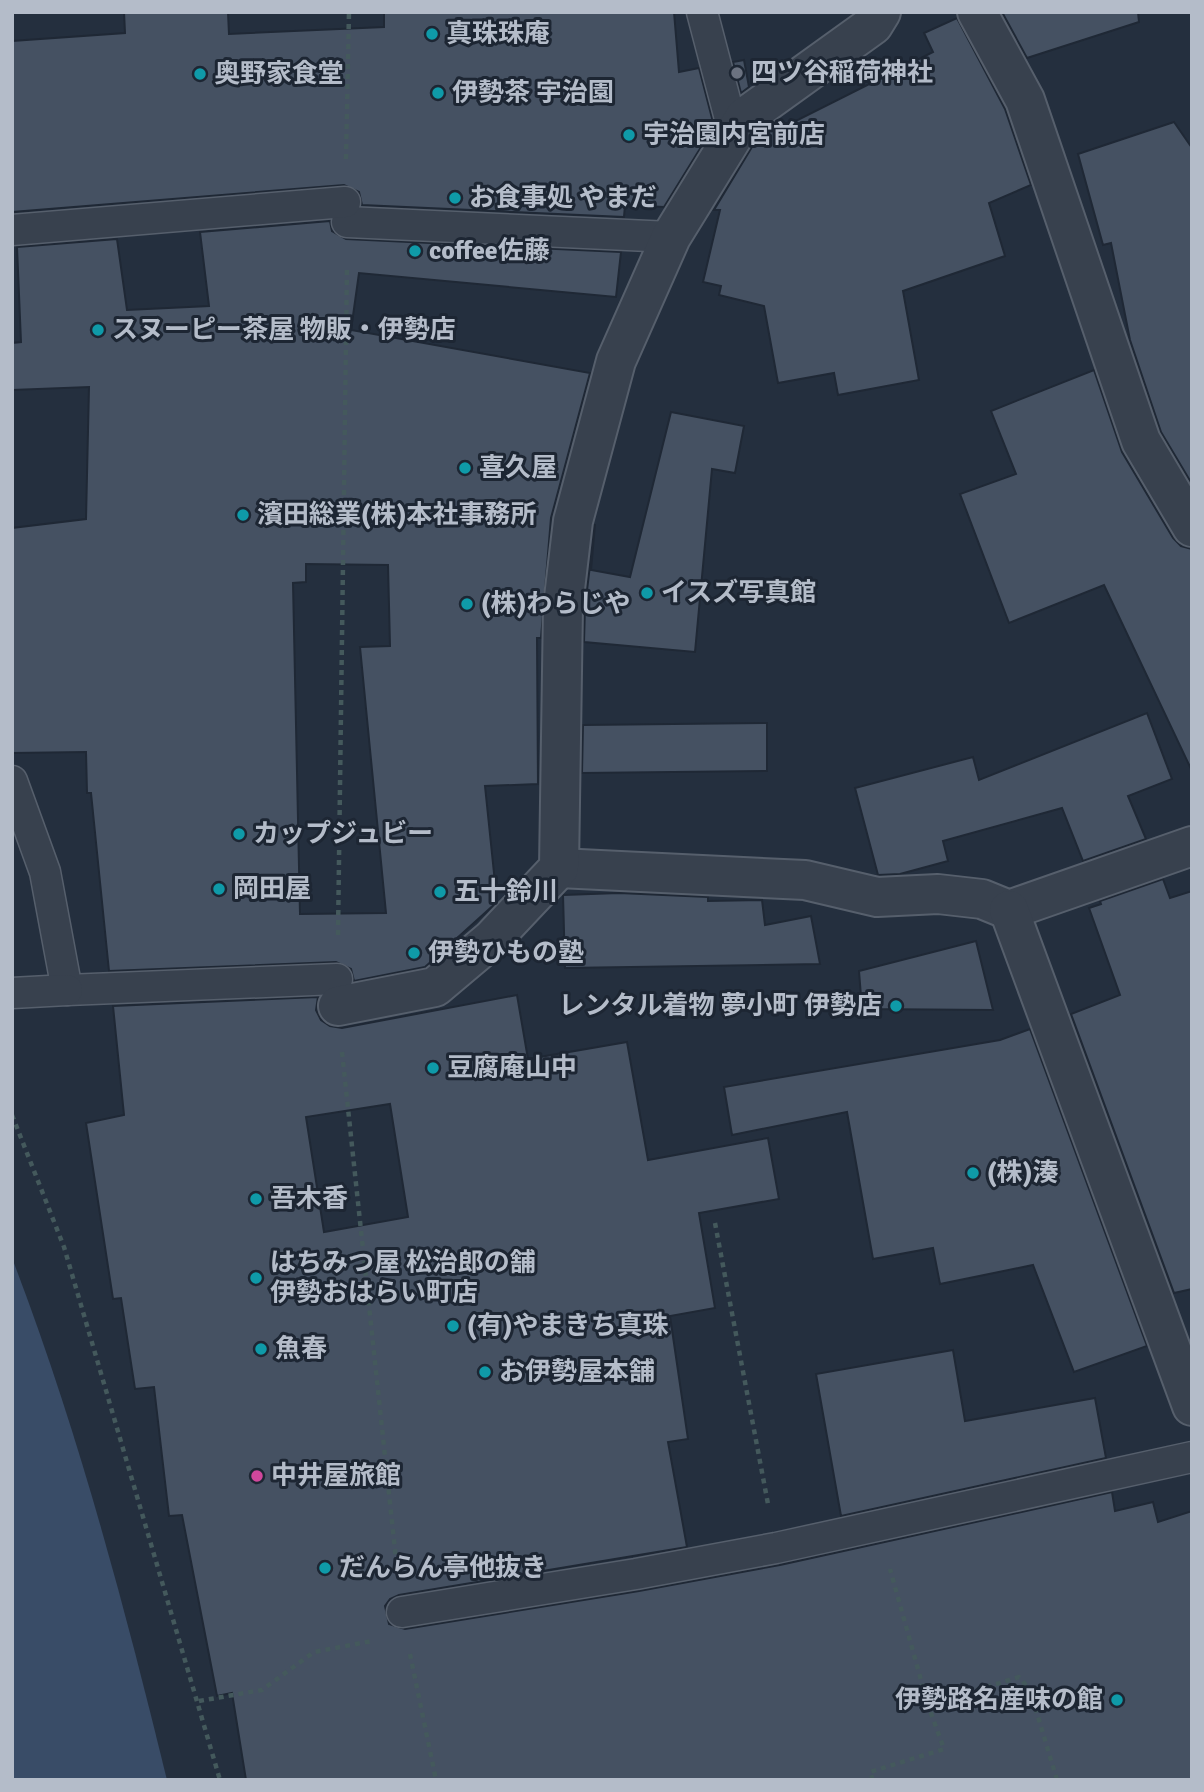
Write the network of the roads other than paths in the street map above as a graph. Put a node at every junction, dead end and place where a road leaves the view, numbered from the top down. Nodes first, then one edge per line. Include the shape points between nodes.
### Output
1 (702, 12) edge
2 (881, 12) edge
3 (977, 12) edge
4 (734, 134) junction
5 (12, 230) edge
6 (671, 237) junction
7 (1192, 527) edge
8 (12, 781) edge
9 (1192, 846) edge
10 (559, 868) junction
11 (1009, 910) junction
12 (67, 990) junction
13 (12, 993) edge
14 (337, 993) joint
15 (1192, 1406) edge
16 (1192, 1457) edge
17 (404, 1623) road end

1 - 4 lane
2 - 4 street via 873,25 745,117
3 - 7 street via 1025,100 1141,440
4 - 6 street
5 - 6 lane via 346,212
6 - 10 street via 616,361 573,521 563,606
8 - 12 lane via 46,872
9 - 11 street
10 - 11 street via 805,880 877,897 939,894 982,899
10 - 14 street via 492,939 435,987
11 - 15 street
12 - 13 lane
12 - 14 lane
16 - 17 lane

